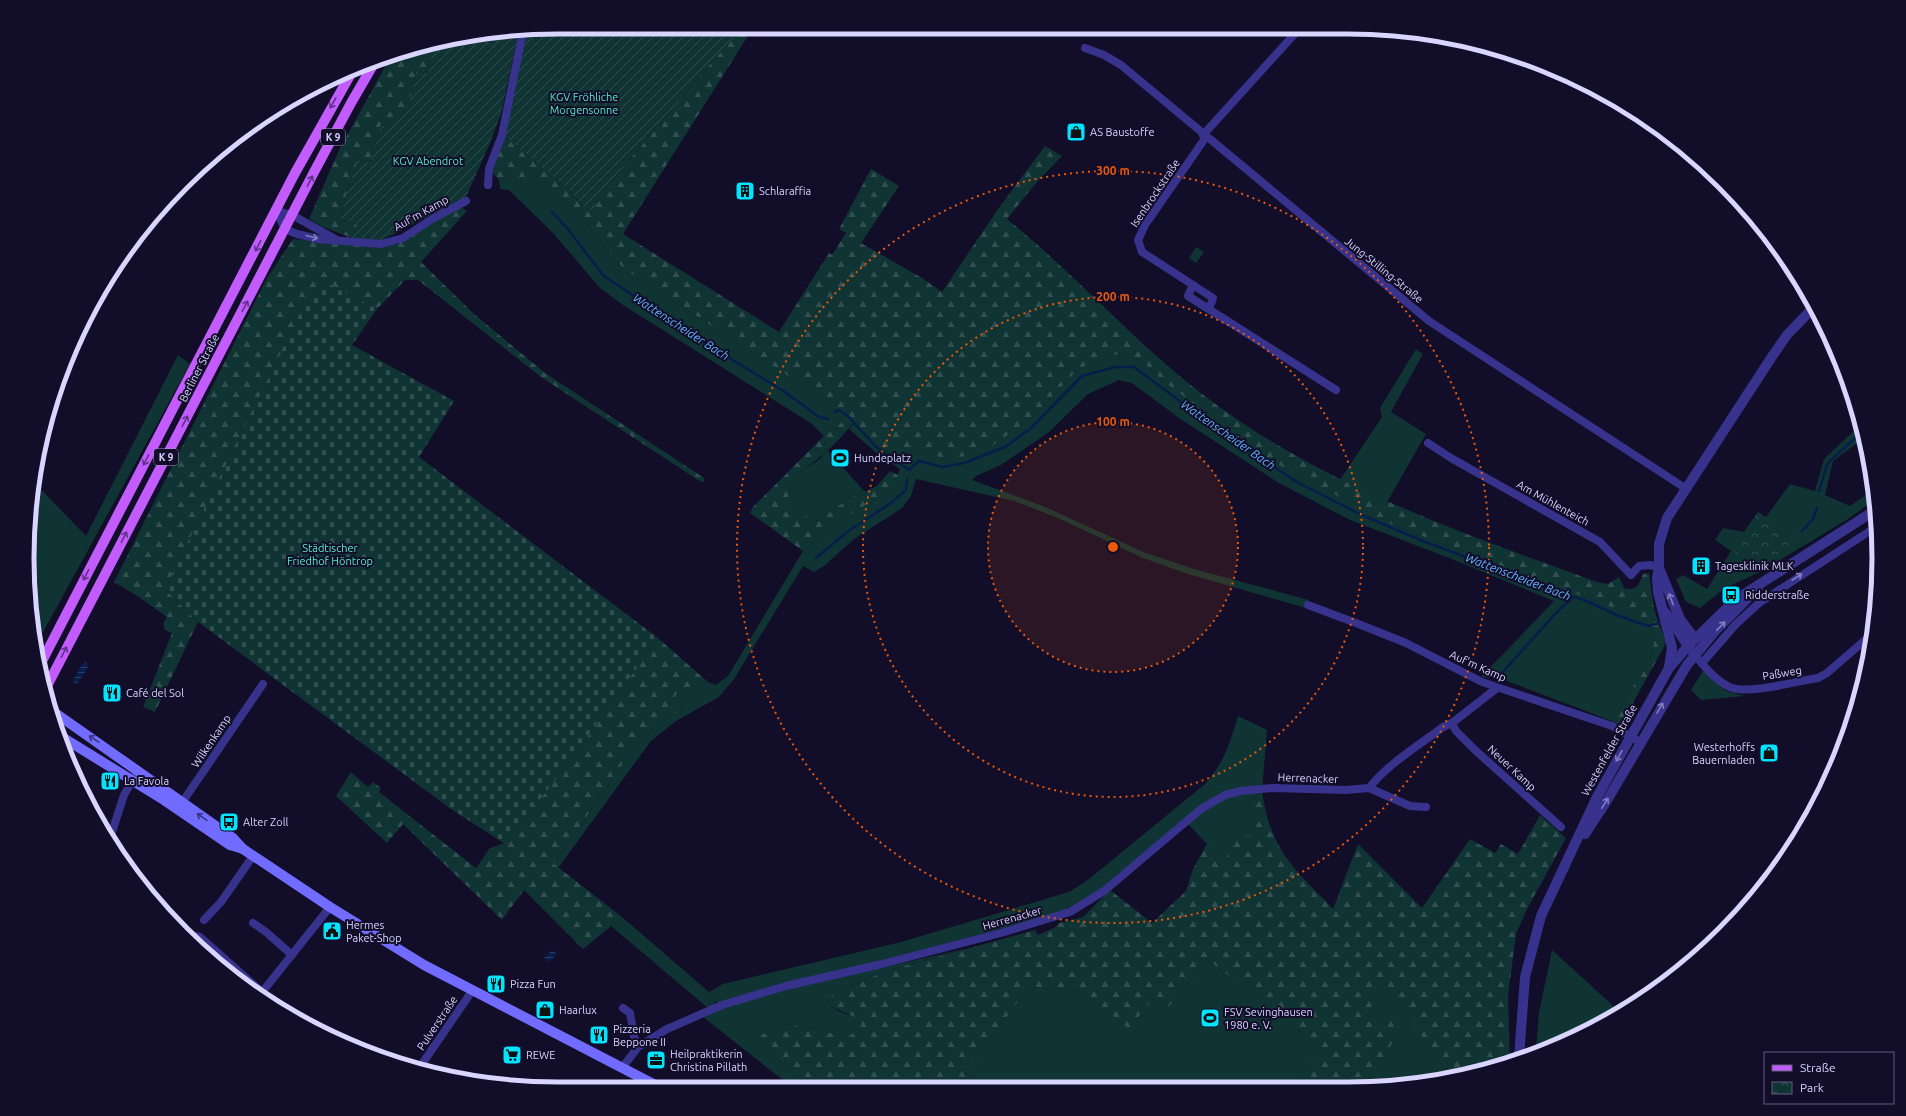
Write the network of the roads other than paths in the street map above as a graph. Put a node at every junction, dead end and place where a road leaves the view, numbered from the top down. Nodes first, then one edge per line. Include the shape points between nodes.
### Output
1 (1295, 34) edge
2 (522, 35) edge
3 (1085, 48) dead end
4 (371, 69) edge
5 (349, 78) edge
6 (1205, 136) junction
7 (488, 185) dead end
8 (466, 201) dead end
9 (276, 211) junction
10 (292, 216) junction
11 (285, 229) junction
12 (339, 241) junction
13 (1193, 285) junction
14 (1208, 308) junction
15 (1810, 311) edge
16 (1336, 390) dead end
17 (1428, 443) dead end
18 (1685, 488) junction
19 (1870, 514) edge
20 (1871, 530) edge
21 (1659, 568) junction
22 (1763, 583) junction
23 (1308, 605) dead end
24 (1662, 609) junction
25 (1866, 640) edge
26 (1691, 642) junction
27 (1695, 655) junction
28 (44, 657) edge
29 (1702, 663) junction
30 (1669, 668) junction
31 (49, 682) edge
32 (263, 684) dead end
33 (1497, 688) junction
34 (59, 715) edge
35 (1452, 723) junction
36 (1631, 736) junction
37 (67, 740) edge
38 (1640, 742) junction
39 (138, 771) junction
40 (132, 781) junction
41 (1369, 788) junction
42 (180, 806) junction
43 (1426, 807) dead end
44 (1561, 827) dead end
45 (112, 833) edge
46 (253, 856) junction
47 (1561, 870) junction
48 (330, 907) junction
49 (204, 920) dead end
50 (253, 923) dead end
51 (195, 936) edge
52 (292, 955) junction
53 (239, 974) edge
54 (263, 991) edge
55 (472, 991) junction
56 (623, 1008) dead end
57 (638, 1047) junction
58 (1519, 1053) edge
59 (422, 1064) edge
60 (622, 1068) junction
61 (649, 1082) edge

1 - 6 street, Isenbrockstraße
2 - 7 street via 502,135 489,169
3 - 6 street, Jung-Stilling-Straße via 1104,55 1120,65
10 -> 4 main road, Berliner Straße / K 9 via 350,103
5 -> 9 main road, Berliner Straße / K 9
6 - 13 street, Isenbrockstraße via 1145,225 1138,240 1142,252
6 - 18 street, Jung-Stilling-Straße via 1430,321
8 - 12 street, Auf'm Kamp via 402,238 381,244
9 - 10 street, Auf'm Kamp
9 - 11 street
9 -> 28 main road, Berliner Straße / K 9
10 - 11 main road, Berliner Straße / K 9
10 - 12 street, Auf'm Kamp
11 -> 12 street, Auf'm Kamp via 318,239
31 -> 11 main road, Berliner Straße / K 9
13 - 14 street, Isenbrockstraße via 1213,298
13 - 14 street via 1188,296
14 - 16 street
15 - 18 street via 1773,354
17 - 21 street, Am Mühlenteich via 1600,542 1631,575 1639,566 1651,564
18 - 21 street via 1662,530
19 - 22 street, Westenfelder Straße
29 -> 20 street via 1736,624 1759,603
21 - 24 street via 1658,592
26 -> 21 street
22 - 26 street, Westenfelder Straße via 1735,600
27 -> 22 street, Westenfelder Straße
23 - 33 street, Auf'm Kamp via 1406,643
24 - 26 street
24 - 30 street via 1672,648
25 - 29 street, Paßweg via 1818,678 1746,690 1731,688
26 - 27 street
26 - 30 street, Westenfelder Straße
27 - 29 street, Paßweg
38 -> 27 street, Westenfelder Straße
30 - 36 street, Westenfelder Straße
32 - 42 street, Wilkenkamp
33 - 35 street
33 - 36 street, Auf'm Kamp via 1612,726
39 -> 34 main road
35 - 41 street via 1393,764 1378,776
35 - 44 street, Neuer Kamp via 1456,731 1476,751
36 - 38 street, Auf'm Kamp
36 -> 47 street, Westenfelder Straße
37 - 40 main road
47 -> 38 street, Westenfelder Straße via 1606,802
39 - 40 street
39 - 42 main road
40 - 42 main road
40 - 45 street via 124,795
41 - 43 street, Herrenacker via 1410,806
41 - 57 street, Herrenacker via 1273,788 1225,795 1201,809 1104,891 1070,912 994,935 786,986 725,1004 667,1029
42 - 46 main road via 233,838
46 - 48 main road
46 - 49 street via 221,902
47 - 58 street, Westenfelder Straße via 1541,916 1528,963 1522,998
48 - 52 street
48 - 55 main road via 424,965
50 - 52 street
51 - 53 street via 200,937
52 - 54 street
55 - 59 street, Pulverstraße
55 - 60 main road
56 - 57 street via 630,1013
57 - 60 street, Herrenacker
60 - 61 main road

